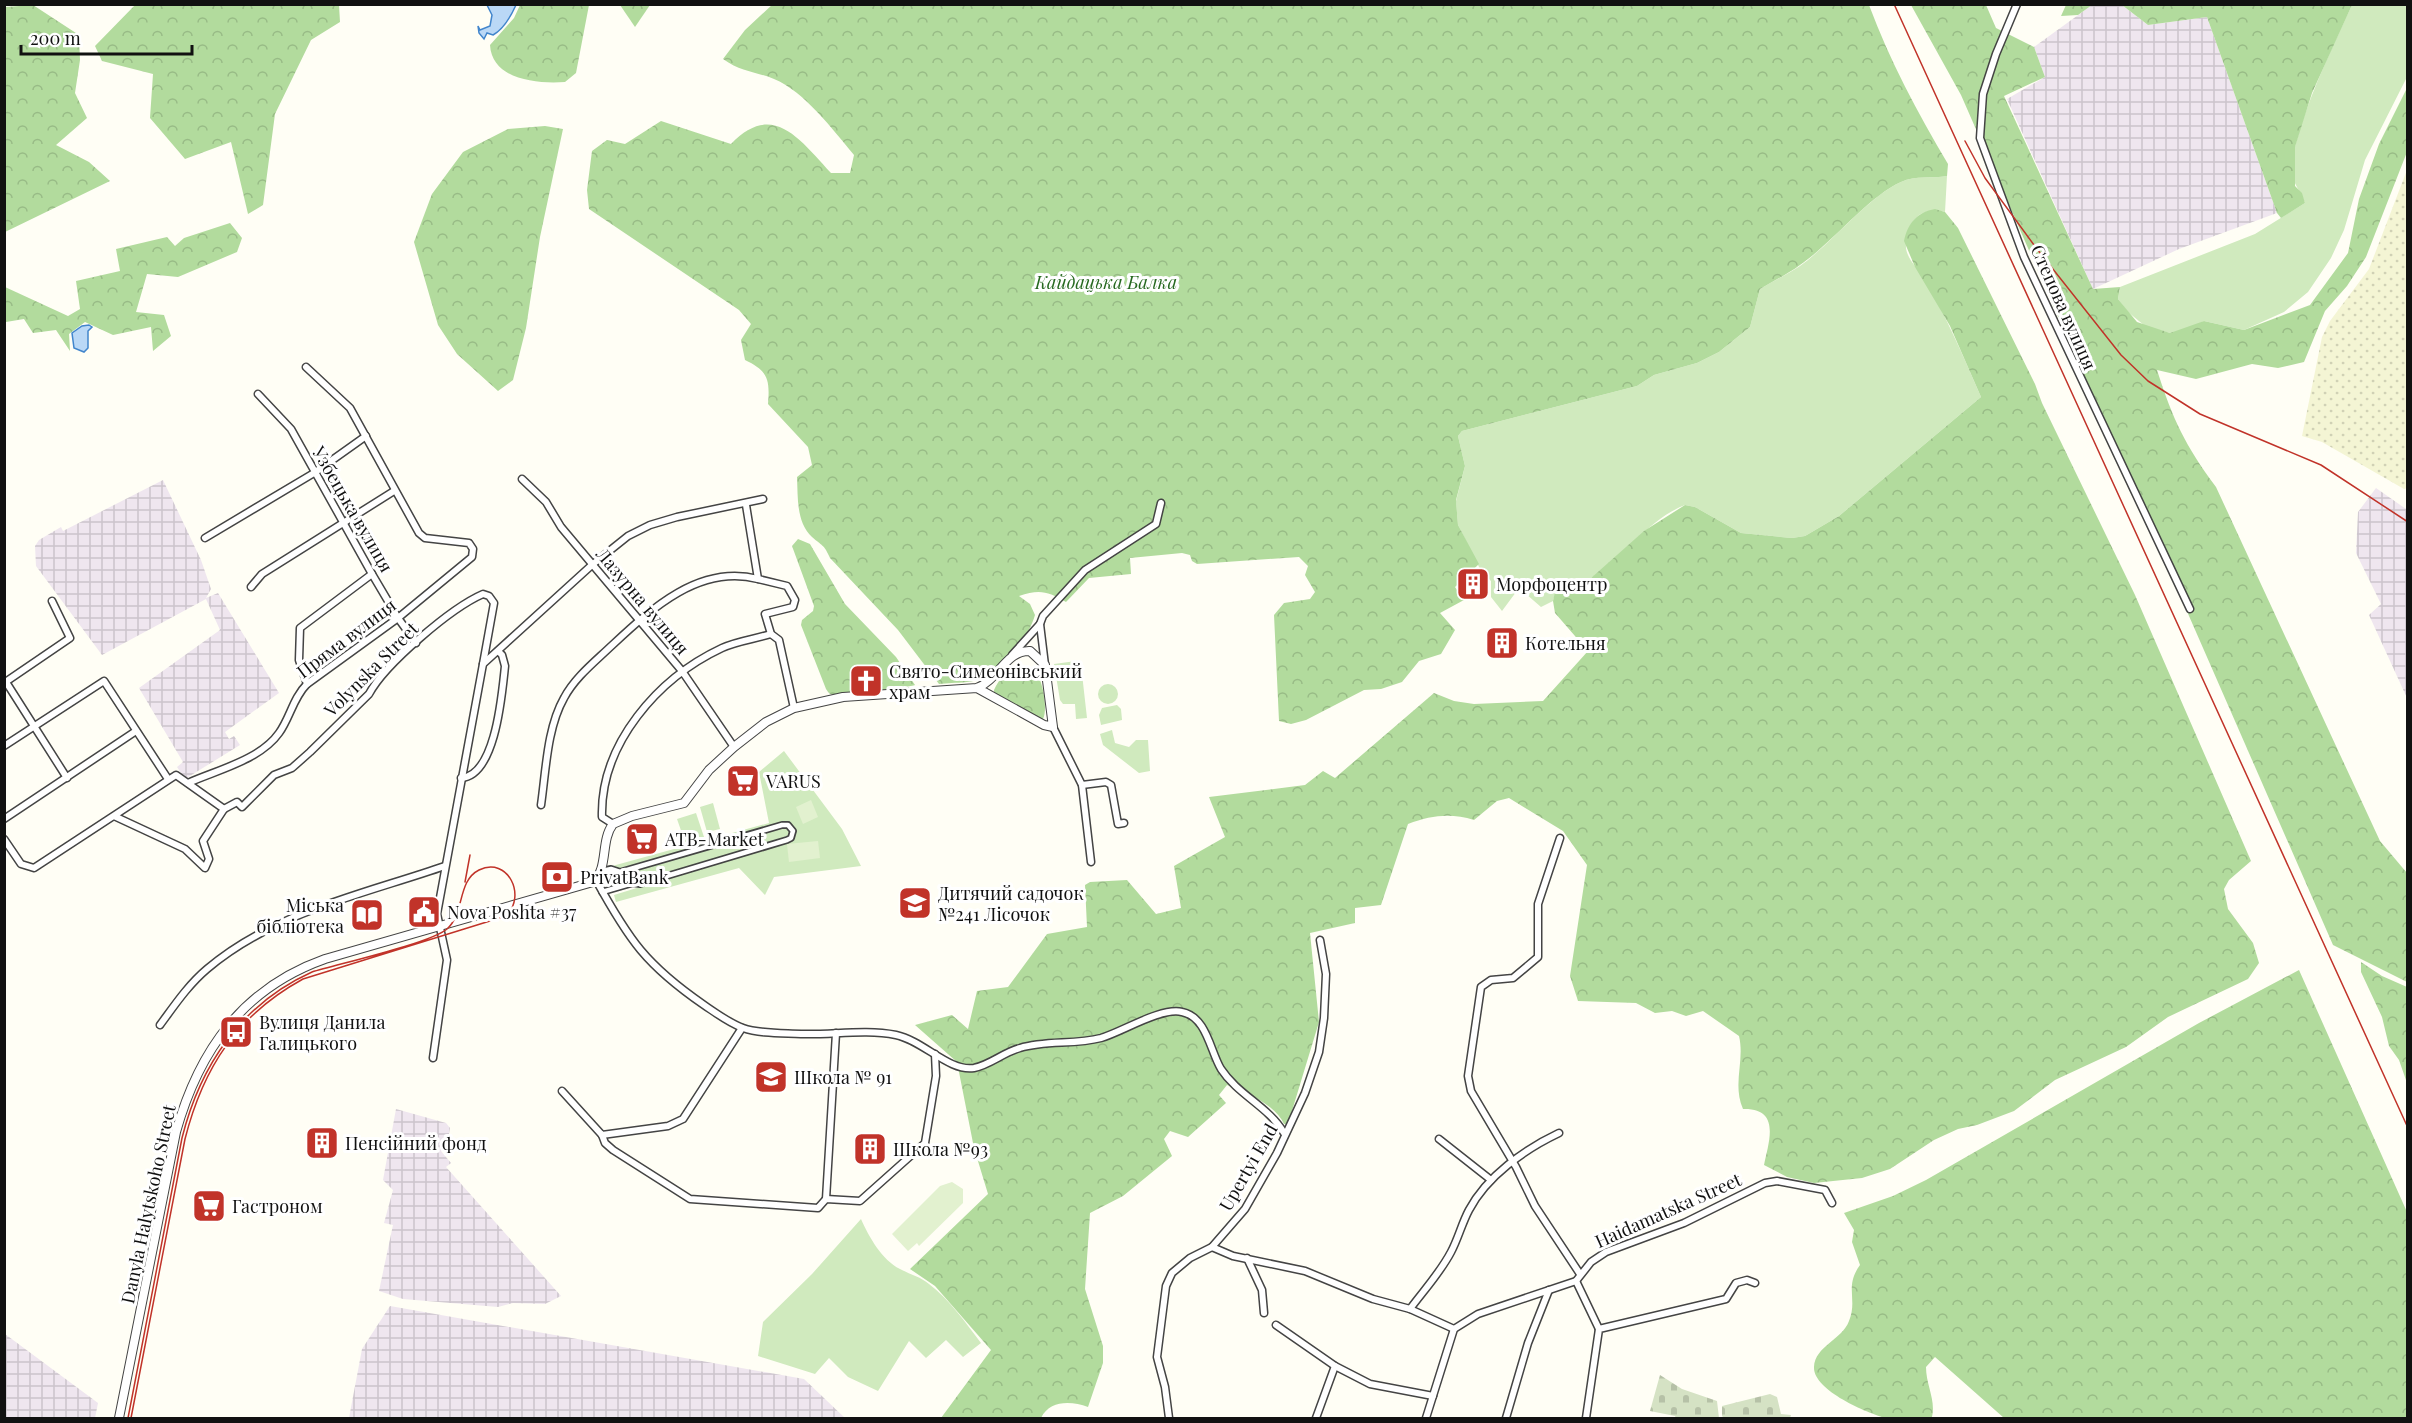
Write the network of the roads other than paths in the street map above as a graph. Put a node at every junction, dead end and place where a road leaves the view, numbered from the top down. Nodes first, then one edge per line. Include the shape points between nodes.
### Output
1 (2017, 4) edge
2 (306, 367) dead end
3 (258, 394) dead end
4 (366, 436) junction
5 (314, 473) junction
6 (522, 479) dead end
7 (394, 491) junction
8 (763, 500) dead end
9 (1161, 503) dead end
10 (746, 505) junction
11 (345, 522) junction
12 (205, 538) dead end
13 (593, 564) junction
14 (372, 574) junction
15 (758, 579) junction
16 (250, 586) dead end
17 (52, 601) dead end
18 (2190, 609) dead end
19 (398, 618) junction
20 (639, 620) junction
21 (1040, 624) junction
22 (771, 634) junction
23 (417, 643) junction
24 (498, 651) junction
25 (1008, 659) junction
26 (483, 664) junction
27 (1046, 665) junction
28 (682, 671) junction
29 (5, 682) edge
30 (307, 684) junction
31 (977, 688) junction
32 (794, 708) junction
33 (34, 726) junction
34 (1053, 727) junction
35 (136, 731) junction
36 (4, 746) edge
37 (734, 747) junction
38 (67, 778) junction
39 (461, 778) junction
40 (168, 779) junction
41 (188, 783) junction
42 (1082, 785) junction
43 (541, 805) dead end
44 (224, 809) junction
45 (114, 816) junction
46 (4, 819) edge
47 (1124, 823) dead end
48 (613, 824) junction
49 (1560, 838) dead end
50 (4, 839) edge
51 (1091, 862) dead end
52 (446, 866) junction
53 (602, 871) junction
54 (596, 880) junction
55 (602, 892) junction
56 (440, 927) junction
57 (1320, 940) dead end
58 (160, 1025) dead end
59 (742, 1028) junction
60 (836, 1034) junction
61 (935, 1054) junction
62 (433, 1058) dead end
63 (562, 1091) dead end
64 (1284, 1133) junction
65 (1559, 1133) dead end
66 (602, 1135) junction
67 (1439, 1138) dead end
68 (1512, 1162) junction
69 (1491, 1180) junction
70 (826, 1199) junction
71 (1832, 1203) dead end
72 (1212, 1247) junction
73 (1247, 1258) junction
74 (1580, 1274) junction
75 (1576, 1281) junction
76 (1755, 1283) dead end
77 (1549, 1290) junction
78 (1410, 1309) junction
79 (1264, 1313) dead end
80 (1276, 1325) dead end
81 (1454, 1329) junction
82 (1599, 1329) junction
83 (1335, 1366) junction
84 (1433, 1396) junction
85 (119, 1419) edge
86 (1169, 1419) edge
87 (1317, 1419) edge
88 (1426, 1419) edge
89 (1506, 1419) edge
90 (1586, 1419) edge

1 - 18 street, Степова вулиця via 1983,94 1980,138 2025,257
2 - 4 street via 350,408
3 - 5 street, Узбецька вулиця via 291,429
4 - 5 street
4 - 7 street
5 - 11 street, Узбецька вулиця
5 - 12 street
6 - 13 street, Лазурна вулиця via 546,502 561,527
7 - 11 street
7 - 19 street, Пряма вулиця via 425,538 470,543 473,549 471,557
8 - 10 street
9 - 21 street via 1156,524 1074,579
10 - 13 street via 650,525 628,536
10 - 15 street
11 - 14 street, Узбецька вулиця
11 - 16 street via 262,574
13 - 20 street, Лазурна вулиця
13 - 24 street
14 - 19 street, Узбецька вулиця
14 - 30 street via 300,628 299,660
15 - 20 street via 724,577 699,582
15 - 22 street via 787,586 795,600 793,607 765,614
17 - 29 street via 70,635 64,644
19 - 23 street, Узбецька вулиця
19 - 30 street, Пряма вулиця
20 - 28 street, Лазурна вулиця
20 - 43 street via 565,695 557,713
21 - 25 street
21 - 27 street
22 - 28 street via 723,647
22 - 32 street via 778,640
23 - 26 street, Volynska Street via 453,611 483,594 494,603
23 - 44 street, Volynska Street via 291,768 274,775 242,807 237,802
24 - 26 street
24 - 39 street via 505,666 492,744 476,772
25 - 27 street via 1030,651
25 - 31 street via 994,678
26 - 39 street, Volynska Street
27 - 34 street
28 - 37 street, Лазурна вулиця
28 - 48 street via 645,705 609,767 602,817
29 - 33 street
30 - 41 street, Пряма вулиця via 269,744
31 - 32 street via 843,697
31 - 34 street
32 - 37 street via 766,722
33 - 35 street via 101,680
33 - 36 street
33 - 38 street
34 - 42 street
35 - 38 street
35 - 40 street
37 - 48 street via 709,770 684,803
38 - 46 street
39 - 52 street, Volynska Street
40 - 41 street via 176,776
40 - 45 street
41 - 44 street
42 - 47 street via 1111,785 1118,824
42 - 51 street
44 - 45 street via 203,841 209,859 205,868 185,849
45 - 50 street via 34,868 21,864
48 - 53 street via 605,842
49 - 68 street via 1538,904 1538,957 1513,978 1485,981 1477,1004 1468,1076 1471,1091
52 - 56 street, Volynska Street via 437,914
52 - 58 street via 291,918 248,939 207,969
53 - 54 street
53 - 55 street via 620,873 782,825 793,831 787,840
54 - 55 street
54 - 56 street, Danyla Halytskoho Street
55 - 59 street via 634,944 657,970
56 - 62 street, Volynska Street via 447,960
56 - 85 street, Danyla Halytskoho Street via 325,959 290,974 240,1014 209,1049 189,1088 176,1132
57 - 64 street, Upertyi End via 1326,979 1319,1052 1305,1093
59 - 60 street
59 - 66 street via 683,1119 668,1126
60 - 61 street via 897,1035
60 - 70 street
61 - 64 street via 960,1067 975,1068 1019,1048 1100,1038 1159,1016 1184,1012 1199,1022 1229,1081 1277,1120
61 - 70 street via 936,1076 923,1145 860,1201
63 - 66 street
64 - 72 street, Upertyi End via 1245,1209
65 - 68 street
66 - 70 street via 613,1150 690,1199 818,1208
67 - 69 street
68 - 69 street
68 - 74 street via 1535,1206
69 - 78 street via 1468,1211 1445,1261
71 - 74 street, Haidamatska Street via 1825,1190 1777,1181 1765,1183 1684,1223 1606,1252
72 - 73 street
72 - 86 street, Upertyi End via 1172,1273 1166,1286 1157,1358
73 - 78 street via 1305,1270 1373,1299
73 - 79 street via 1262,1290
74 - 75 street, Haidamatska Street
75 - 77 street
75 - 82 street
76 - 82 street via 1736,1282 1726,1299
77 - 81 street via 1478,1314
77 - 89 street via 1528,1343
78 - 81 street
80 - 83 street
81 - 84 street
82 - 90 street
83 - 84 street via 1370,1384
83 - 87 street
84 - 88 street

